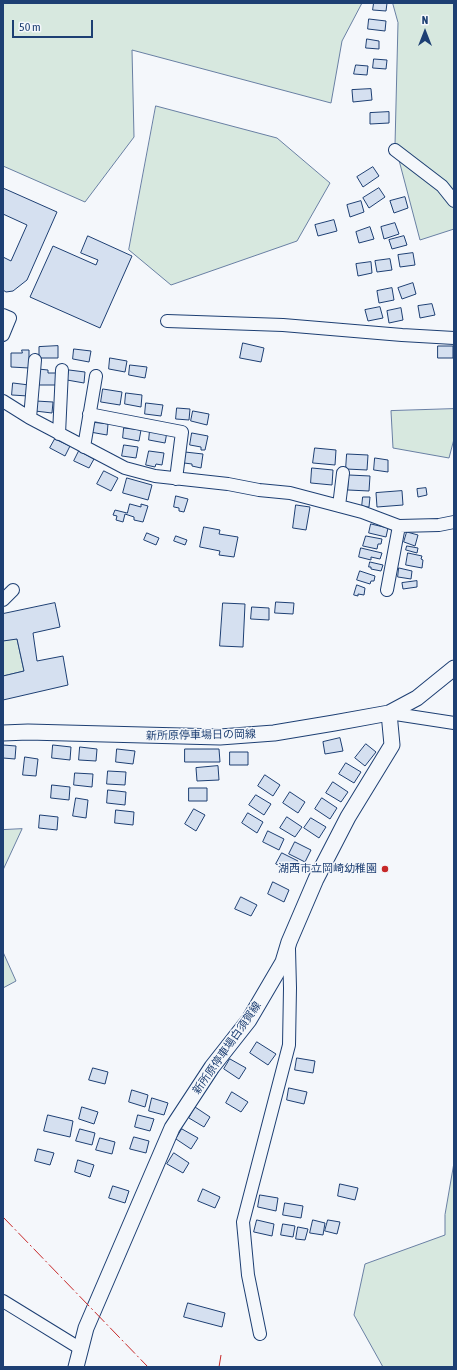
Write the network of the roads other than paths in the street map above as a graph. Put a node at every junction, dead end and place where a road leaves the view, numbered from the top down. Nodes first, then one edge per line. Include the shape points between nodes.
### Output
1 (395, 150) dead end
2 (454, 201) edge
3 (3, 314) edge
4 (167, 321) dead end
5 (3, 335) edge
6 (454, 338) edge
7 (34, 360) dead end
8 (62, 370) dead end
9 (96, 376) dead end
10 (3, 400) edge
11 (89, 414) junction
12 (30, 418) junction
13 (59, 434) junction
14 (84, 447) junction
15 (343, 473) dead end
16 (176, 479) junction
17 (339, 506) junction
18 (454, 522) edge
19 (399, 526) junction
20 (13, 590) dead end
21 (387, 590) dead end
22 (3, 600) edge
23 (454, 668) edge
24 (389, 713) junction
25 (454, 723) edge
26 (3, 733) edge
27 (289, 942) junction
28 (3, 1301) edge
29 (260, 1334) dead end
30 (81, 1349) junction
31 (76, 1367) edge

1 - 2 street via 442,186
3 - 5 street via 10,318
4 - 6 street via 283,325
7 - 12 street
8 - 13 street
9 - 11 street
10 - 12 street
11 - 14 street
11 - 16 street via 182,432
12 - 13 street
13 - 14 street
14 - 16 street via 131,470
15 - 17 street
16 - 17 street via 290,493
17 - 19 street
18 - 19 street
19 - 21 street
20 - 22 street
23 - 24 main road, 新所原停車場日の岡線 via 417,698
24 - 25 street
24 - 26 main road, 新所原停車場日の岡線 via 274,733 220,737
24 - 27 main road, 新所原停車場白須賀線 via 392,746 341,830 316,879
27 - 29 street via 289,1045 243,1222 248,1275
27 - 30 main road, 新所原停車場白須賀線 via 283,962 250,1020 212,1067 172,1128 86,1328
28 - 30 street
30 - 31 main road, 新所原停車場白須賀線

